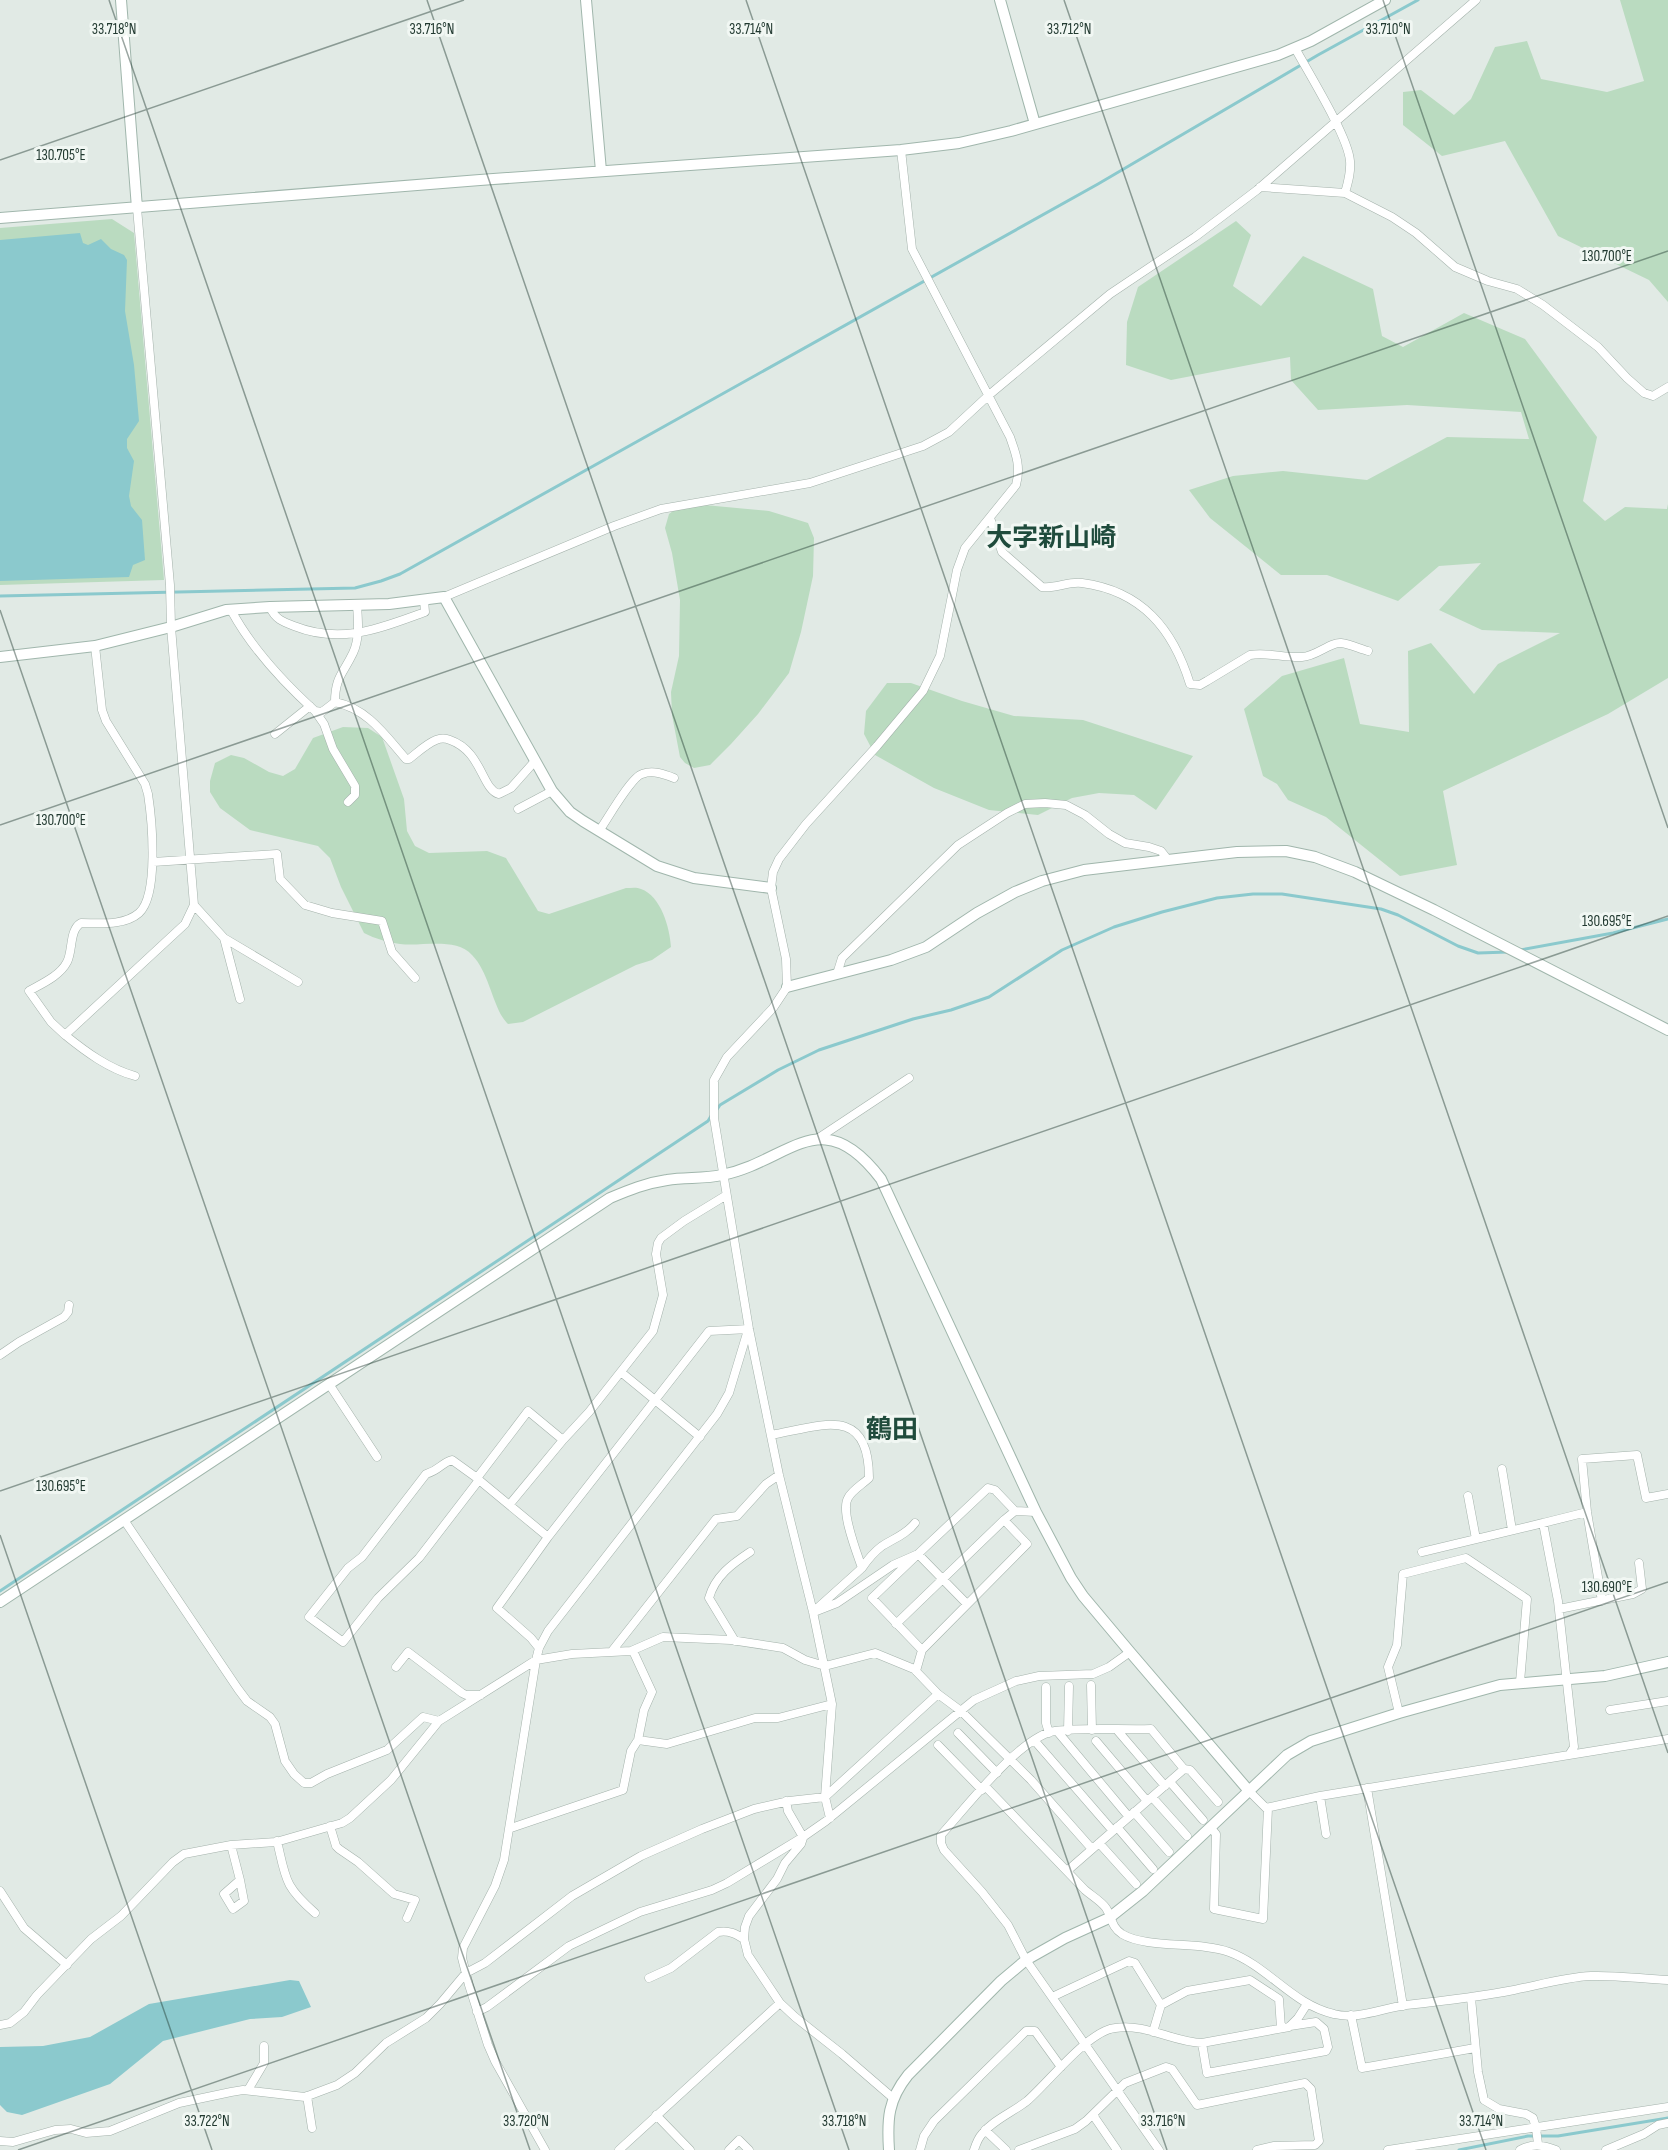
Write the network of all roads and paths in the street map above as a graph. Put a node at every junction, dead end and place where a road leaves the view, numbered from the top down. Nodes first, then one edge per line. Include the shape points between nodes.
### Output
1 (121, 0) edge
2 (586, 0) edge
3 (1000, 0) edge
4 (1385, 0) edge
5 (1476, 0) edge
6 (1297, 52) junction
7 (1334, 122) junction
8 (1035, 124) junction
9 (901, 150) junction
10 (601, 171) junction
11 (1260, 187) junction
12 (1345, 193) junction
13 (137, 208) junction
14 (0, 218) edge
15 (1668, 387) edge
16 (989, 395) junction
17 (990, 518) junction
18 (444, 597) junction
19 (424, 600) junction
20 (357, 605) junction
21 (270, 607) junction
22 (231, 610) junction
23 (171, 627) junction
24 (357, 634) junction
25 (95, 646) junction
26 (1368, 651) dead end
27 (0, 657) edge
28 (335, 702) junction
29 (313, 709) junction
30 (275, 734) dead end
31 (535, 761) junction
32 (674, 778) dead end
33 (552, 791) junction
34 (348, 802) dead end
35 (518, 810) dead end
36 (599, 831) junction
37 (190, 860) junction
38 (1168, 860) junction
39 (153, 862) junction
40 (771, 888) junction
41 (194, 905) junction
42 (224, 938) junction
43 (837, 974) junction
44 (415, 978) dead end
45 (298, 982) dead end
46 (787, 987) junction
47 (240, 999) dead end
48 (1668, 1030) edge
49 (65, 1035) junction
50 (135, 1077) dead end
51 (909, 1078) dead end
52 (817, 1139) junction
53 (723, 1175) junction
54 (725, 1196) junction
55 (69, 1305) dead end
56 (749, 1329) junction
57 (0, 1356) edge
58 (622, 1373) junction
59 (329, 1384) junction
60 (655, 1400) junction
61 (771, 1435) junction
62 (700, 1437) junction
63 (563, 1440) junction
64 (377, 1457) dead end
65 (1502, 1469) dead end
66 (779, 1474) junction
67 (478, 1479) junction
68 (1668, 1494) edge
69 (1468, 1496) dead end
70 (510, 1504) junction
71 (1015, 1511) junction
72 (1036, 1512) junction
73 (1587, 1512) junction
74 (124, 1520) junction
75 (1004, 1520) junction
76 (915, 1523) dead end
77 (1543, 1523) junction
78 (1512, 1530) junction
79 (548, 1537) junction
80 (1476, 1539) junction
81 (750, 1552) dead end
82 (1422, 1552) dead end
83 (918, 1554) junction
84 (1639, 1563) dead end
85 (862, 1568) junction
86 (942, 1579) junction
87 (1602, 1601) junction
88 (0, 1602) edge
89 (967, 1604) junction
90 (1559, 1610) junction
91 (813, 1612) junction
92 (896, 1624) junction
93 (735, 1641) junction
94 (539, 1648) junction
95 (922, 1650) junction
96 (612, 1651) junction
97 (633, 1651) junction
98 (1130, 1652) junction
99 (536, 1660) junction
100 (1668, 1662) edge
101 (825, 1666) junction
102 (396, 1667) dead end
103 (916, 1671) junction
104 (1566, 1681) junction
105 (1520, 1682) junction
106 (1091, 1685) dead end
107 (1069, 1686) dead end
108 (1046, 1687) dead end
109 (938, 1694) junction
110 (483, 1695) junction
111 (1668, 1701) edge
112 (832, 1704) junction
113 (1610, 1710) dead end
114 (961, 1711) junction
115 (1399, 1713) junction
116 (439, 1722) junction
117 (1092, 1730) junction
118 (1117, 1730) junction
119 (1068, 1731) junction
120 (1053, 1732) junction
121 (958, 1733) dead end
122 (1668, 1739) edge
123 (638, 1740) junction
124 (1034, 1740) junction
125 (1096, 1741) dead end
126 (938, 1745) dead end
127 (1569, 1755) junction
128 (1010, 1760) junction
129 (1185, 1769) junction
130 (997, 1773) junction
131 (1167, 1784) junction
132 (983, 1788) junction
133 (1367, 1788) junction
134 (1249, 1791) junction
135 (1320, 1796) junction
136 (825, 1797) junction
137 (1150, 1799) junction
138 (786, 1802) junction
139 (1218, 1802) dead end
140 (1268, 1808) junction
141 (1132, 1814) junction
142 (830, 1818) junction
143 (1207, 1824) junction
144 (330, 1826) junction
145 (511, 1828) junction
146 (1115, 1829) junction
147 (1326, 1834) dead end
148 (1187, 1836) dead end
149 (803, 1838) junction
150 (278, 1841) junction
151 (1099, 1843) junction
152 (231, 1845) junction
153 (1092, 1849) junction
154 (1169, 1852) dead end
155 (1153, 1869) dead end
156 (1067, 1871) junction
157 (240, 1880) dead end
158 (1136, 1884) dead end
159 (0, 1891) edge
160 (315, 1913) dead end
161 (407, 1918) dead end
162 (1109, 1918) junction
163 (744, 1939) junction
164 (1026, 1960) junction
165 (67, 1965) junction
166 (466, 1973) junction
167 (649, 1978) dead end
168 (1668, 1980) edge
169 (1052, 1997) junction
170 (1471, 1998) junction
171 (780, 2003) junction
172 (1307, 2004) junction
173 (1161, 2005) junction
174 (1403, 2006) junction
175 (477, 2012) junction
176 (1351, 2015) junction
177 (0, 2025) edge
178 (1285, 2027) junction
179 (1153, 2032) junction
180 (1202, 2043) junction
181 (1086, 2045) junction
182 (264, 2046) dead end
183 (1475, 2048) junction
184 (1061, 2067) junction
185 (248, 2091) junction
186 (1117, 2091) junction
187 (307, 2096) junction
188 (892, 2098) junction
189 (1668, 2107) edge
190 (656, 2115) junction
191 (1093, 2115) junction
192 (1668, 2123) edge
193 (312, 2128) dead end
194 (1536, 2128) junction
195 (986, 2130) junction
196 (0, 2141) edge
197 (626, 2143) junction
198 (1538, 2144) junction
199 (545, 2150) edge
200 (619, 2150) edge
201 (633, 2150) edge
202 (690, 2150) edge
203 (729, 2150) edge
204 (749, 2150) edge
205 (890, 2150) edge
206 (920, 2150) edge
207 (974, 2150) edge
208 (1006, 2150) edge
209 (1019, 2150) edge
210 (1117, 2150) edge
211 (1159, 2150) edge
212 (1257, 2150) edge
213 (1388, 2150) edge
214 (1520, 2150) edge
215 (1556, 2150) edge
216 (1606, 2150) edge

1 - 13 street
2 - 10 street
3 - 8 street
4 - 6 street
5 - 7 street
6 - 7 street
6 - 8 street
7 - 11 street
7 - 12 street via 1350,159
8 - 9 street via 958,143
9 - 10 street
9 - 16 street via 912,249
10 - 13 street
11 - 12 street
11 - 16 street via 1196,237 1110,294
12 - 15 street via 1416,232 1455,267 1517,289 1543,305 1598,347 1644,393 1653,396
13 - 14 street
13 - 23 street
16 - 17 street via 1010,436 1019,472 1016,485
16 - 18 street via 949,432 923,446 810,483 661,509
17 - 26 street via 1002,552 1042,587 1082,583 1112,591 1148,611 1170,636 1190,684 1200,685 1250,655 1316,655 1340,643
17 - 40 street via 965,548 940,657 922,691 806,824 779,860
18 - 19 street
18 - 31 street
19 - 20 street
19 - 24 street via 425,612
20 - 21 street
20 - 24 street
21 - 22 street
21 - 24 street via 277,618 301,629
22 - 23 street
22 - 29 street via 283,681
23 - 25 street
23 - 37 street
24 - 28 street via 353,652 335,685
25 - 27 street
25 - 39 street via 102,710 148,794
28 - 29 street via 322,712
28 - 31 street via 357,709 370,719 406,759 437,739 456,742 477,761 493,793 505,792
29 - 30 street
29 - 34 street via 354,786 355,795
31 - 33 street
32 - 36 street via 648,772 636,776
33 - 35 street
33 - 36 street via 570,812
36 - 40 street via 676,873
37 - 39 street
37 - 41 street
37 - 44 street via 277,854 280,879 305,905 382,921 392,952
38 - 43 street via 1084,870 1042,881 986,908 926,947
38 - 43 street via 1161,851 1125,843 1066,805 1025,804 958,846 842,958
38 - 48 street via 1276,851 1315,857 1434,909
39 - 49 street via 148,898 139,913 120,922 77,925 67,963 29,991
40 - 46 street via 786,959
41 - 42 street
41 - 49 street via 185,924
42 - 45 street
42 - 47 street
43 - 46 street
46 - 53 street via 773,1008 727,1057 714,1080 714,1118
49 - 50 street via 103,1062
51 - 52 street
52 - 53 street
52 - 72 street via 850,1147 881,1179
53 - 54 street
53 - 59 street via 658,1182 610,1198
54 - 56 street
54 - 58 street via 684,1221 658,1243 656,1254 663,1295 651,1335
55 - 57 street via 64,1317
56 - 60 street via 709,1331
56 - 61 street
56 - 62 street via 729,1393
58 - 60 street
58 - 63 street
59 - 64 street
59 - 74 street
60 - 62 street
60 - 79 street
61 - 66 street
61 - 85 street via 842,1424 853,1429 864,1444 869,1478 848,1497 845,1505
62 - 94 street via 548,1630
63 - 67 street via 528,1411
63 - 70 street
65 - 78 street
66 - 91 street
66 - 96 street via 737,1516 716,1519
67 - 67 street via 419,1558 378,1598 343,1642 309,1617 348,1568 363,1557 426,1474 438,1471 452,1460
67 - 70 street
68 - 73 street via 1646,1498 1637,1455 1582,1460
69 - 80 street
70 - 79 street
71 - 72 street
71 - 75 street
71 - 83 street via 995,1490 988,1488
72 - 98 street via 1083,1596
73 - 77 street
73 - 87 street
74 - 88 street
74 - 116 street via 238,1689 275,1724 285,1761 304,1782 311,1784 387,1750 423,1717
75 - 86 street
75 - 89 street via 1027,1544
76 - 85 street via 880,1547
77 - 78 street
77 - 90 street
78 - 80 street
79 - 94 street via 497,1608
80 - 82 street
81 - 93 street via 729,1565 712,1586 708,1598
83 - 86 street
83 - 91 street via 893,1565 837,1603
83 - 92 street via 872,1598
84 - 87 street via 1642,1589
85 - 91 street
86 - 89 street
86 - 92 street
87 - 90 street
89 - 95 street
90 - 104 street
91 - 101 street
92 - 95 street
93 - 97 street via 663,1637
93 - 101 street via 783,1647
94 - 99 street
95 - 103 street
96 - 97 street
96 - 99 street
97 - 123 street via 652,1692
98 - 114 street via 1093,1674 1016,1681 974,1700
98 - 134 street
99 - 110 street
99 - 145 street
100 - 104 street
101 - 103 street via 875,1653
101 - 112 street
102 - 110 street via 408,1652 462,1693
103 - 109 street
104 - 105 street
104 - 127 street via 1574,1748
105 - 115 street
105 - 115 street via 1527,1599 1466,1558 1413,1571 1403,1574 1397,1645 1388,1667
106 - 117 street
107 - 119 street
108 - 120 street via 1046,1723
109 - 114 street
109 - 136 street
110 - 116 street
111 - 113 street
112 - 123 street via 778,1718 755,1718 667,1744
112 - 136 street
114 - 128 street
114 - 142 street
115 - 134 street via 1311,1741 1287,1755
116 - 144 street via 391,1780 350,1818
117 - 118 street
117 - 119 street
118 - 129 street via 1151,1729
118 - 131 street
119 - 120 street
120 - 124 street
120 - 141 street
121 - 130 street
122 - 127 street
123 - 145 street via 631,1750 623,1790
124 - 128 street
124 - 146 street
125 - 137 street
126 - 132 street
127 - 133 street
128 - 130 street
128 - 153 street
129 - 131 street
129 - 139 street
130 - 132 street
131 - 137 street
131 - 143 street
132 - 156 street
132 - 164 street via 941,1835 941,1843 1008,1925
133 - 135 street
133 - 174 street
134 - 140 street
134 - 143 street
135 - 140 street
135 - 147 street
136 - 138 street
136 - 142 street
137 - 141 street
137 - 148 street
138 - 149 street
138 - 166 street via 754,1809 702,1829 622,1867 572,1896 485,1963
140 - 143 street via 1263,1919 1214,1910 1216,1834
141 - 146 street
141 - 154 street
142 - 149 street
143 - 162 street via 1143,1891
144 - 150 street
144 - 161 street via 339,1849 394,1894 415,1900
145 - 166 street via 495,1886 463,1948
146 - 151 street
146 - 155 street
149 - 163 street via 749,1916
149 - 175 street via 712,1890 640,1912 569,1946
150 - 152 street
150 - 160 street via 287,1883
151 - 153 street
151 - 158 street
152 - 157 street
152 - 165 street via 184,1854 173,1862 121,1917 90,1939
153 - 156 street
156 - 162 street via 1101,1903
159 - 165 street via 24,1928
162 - 164 street
162 - 172 street via 1122,1934 1133,1938 1213,1948 1243,1958
163 - 167 street via 735,1933 718,1932 671,1968
163 - 171 street via 748,1955
164 - 169 street
164 - 188 street via 908,2074
165 - 177 street via 24,2012 10,2023
166 - 175 street
166 - 187 street via 426,2018 386,2043 355,2073 337,2085
168 - 170 street via 1590,1976
169 - 173 street via 1129,1961 1135,1963
169 - 181 street
170 - 174 street
170 - 183 street
171 - 188 street
171 - 190 street
172 - 176 street via 1338,2015
172 - 178 street via 1298,2018
173 - 178 street via 1186,1991 1250,1980 1280,1999
173 - 179 street
174 - 176 street
175 - 199 street via 495,2061
176 - 183 street via 1362,2068
178 - 180 street
178 - 180 street via 1316,2022 1324,2029 1329,2047 1326,2051 1207,2073
179 - 180 street via 1187,2043
179 - 181 street via 1117,2027
181 - 184 street
181 - 186 street
182 - 185 street via 264,2063
183 - 194 street via 1484,2100 1499,2109 1526,2114 1533,2118
184 - 195 street via 1027,2100
184 - 206 street via 1035,2031 1026,2031 934,2121
185 - 187 street
185 - 196 street via 179,2103 110,2131 55,2130 13,2142
186 - 191 street
186 - 211 street
186 - 212 street via 1125,2083 1166,2067 1172,2068 1197,2104 1305,2083 1311,2088 1319,2140 1315,2145
187 - 193 street
188 - 205 street via 888,2123
189 - 194 street
190 - 197 street
190 - 202 street
191 - 209 street via 1075,2129
191 - 210 street
192 - 216 street
194 - 198 street
194 - 213 street
195 - 207 street
195 - 208 street
197 - 200 street
197 - 201 street
198 - 214 street
198 - 215 street
203 - 204 street via 739,2140

